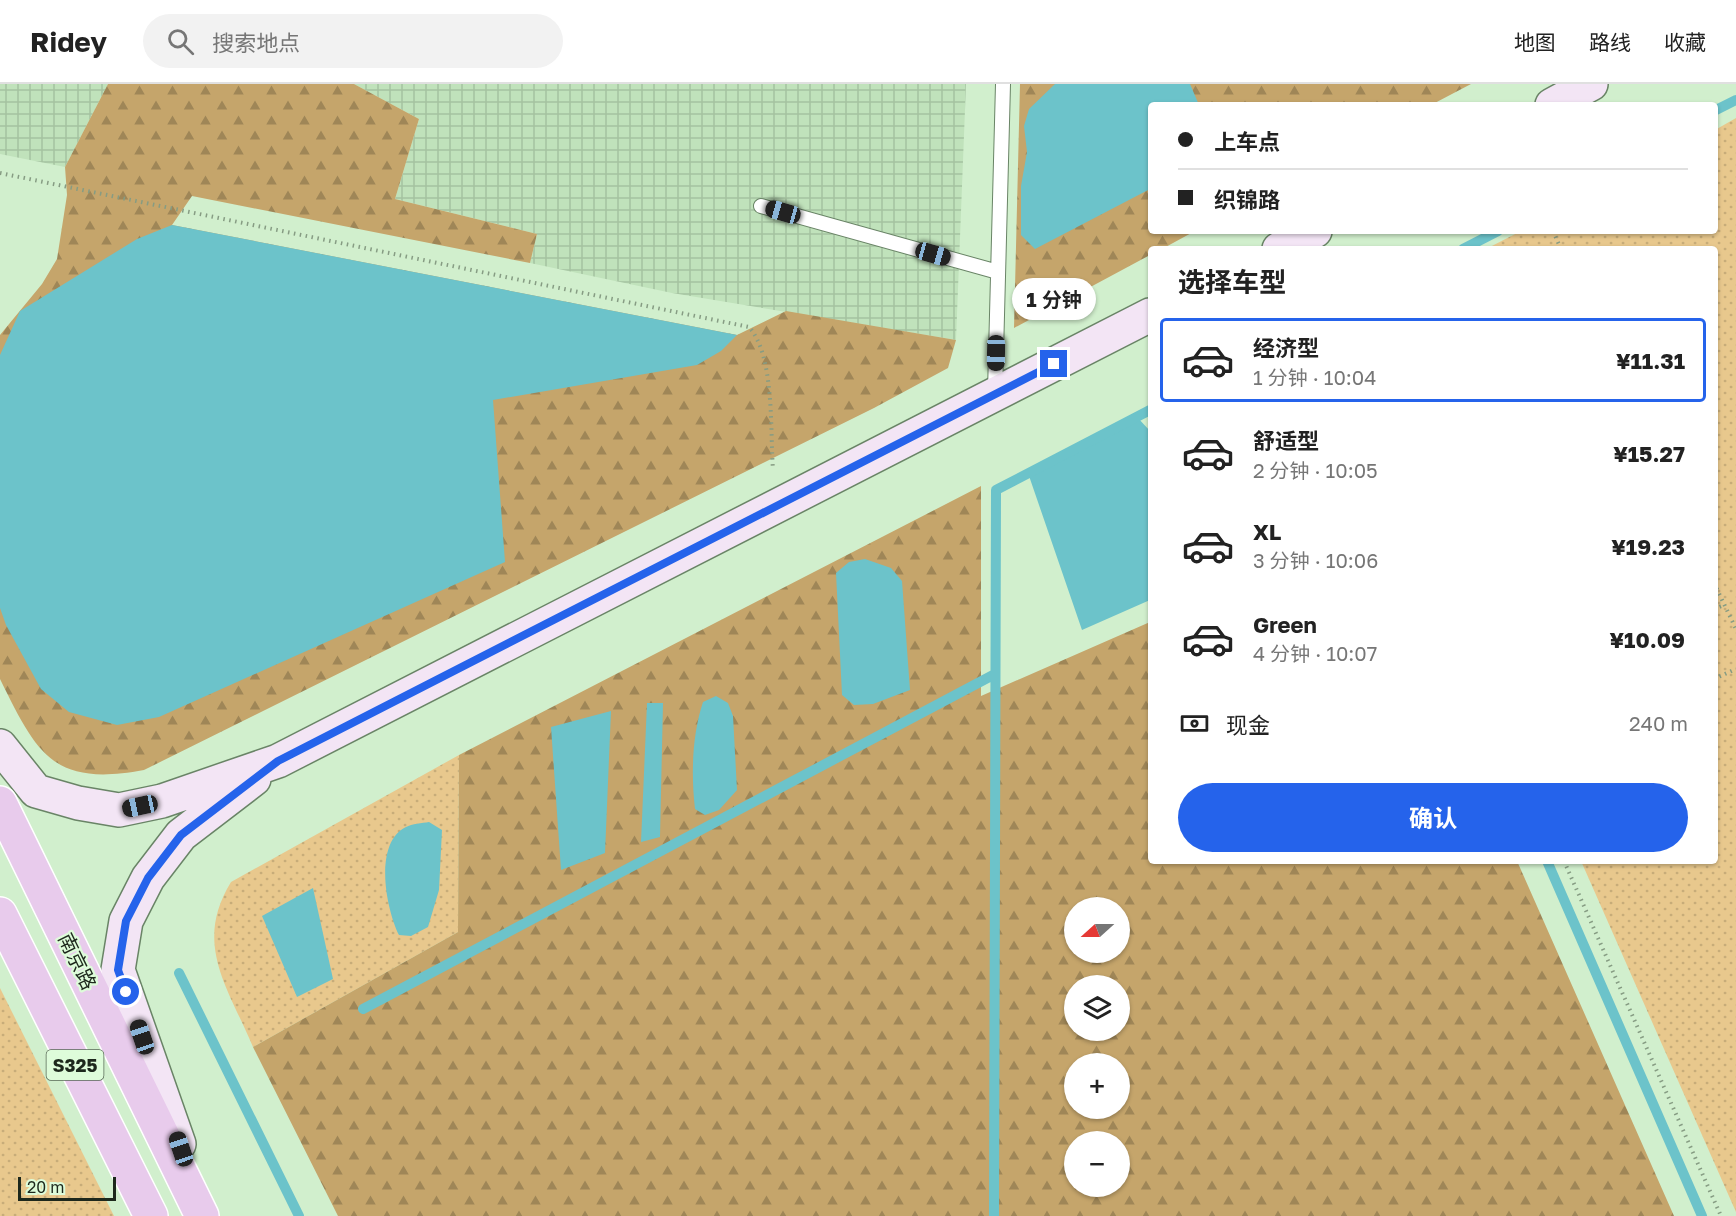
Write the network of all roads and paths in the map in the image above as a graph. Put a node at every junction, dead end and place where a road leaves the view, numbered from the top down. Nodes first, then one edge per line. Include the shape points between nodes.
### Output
1 (1003, 84) edge
2 (1591, 84) edge
3 (1558, 102) edge
4 (0, 173) edge
5 (761, 206) dead end
6 (1309, 234) edge
7 (1285, 246) edge
8 (998, 272) junction
9 (1148, 316) edge
10 (995, 394) junction
11 (776, 506) junction
12 (1718, 591) edge
13 (1725, 604) junction
14 (1718, 607) edge
15 (1736, 629) edge
16 (1736, 669) edge
17 (1718, 677) edge
18 (0, 746) edge
19 (278, 761) junction
20 (0, 803) edge
21 (1565, 864) edge
22 (0, 914) edge
23 (151, 1216) edge
24 (203, 1216) edge
25 (1721, 1216) edge

1 - 8 lane
2 - 3 street
4 - 11 path via 749,327 758,337 767,375
5 - 8 lane
6 - 7 street
8 - 10 lane
9 - 10 street
10 - 11 street
11 - 19 street
12 - 13 path
13 - 14 path
13 - 15 path
16 - 17 path
18 - 19 street via 36,791 119,810 162,801
19 - 24 street via 181,835 148,878 126,921 118,970
20 - 24 main road, 南京路 / S325
21 - 25 path
22 - 23 main road, S325

